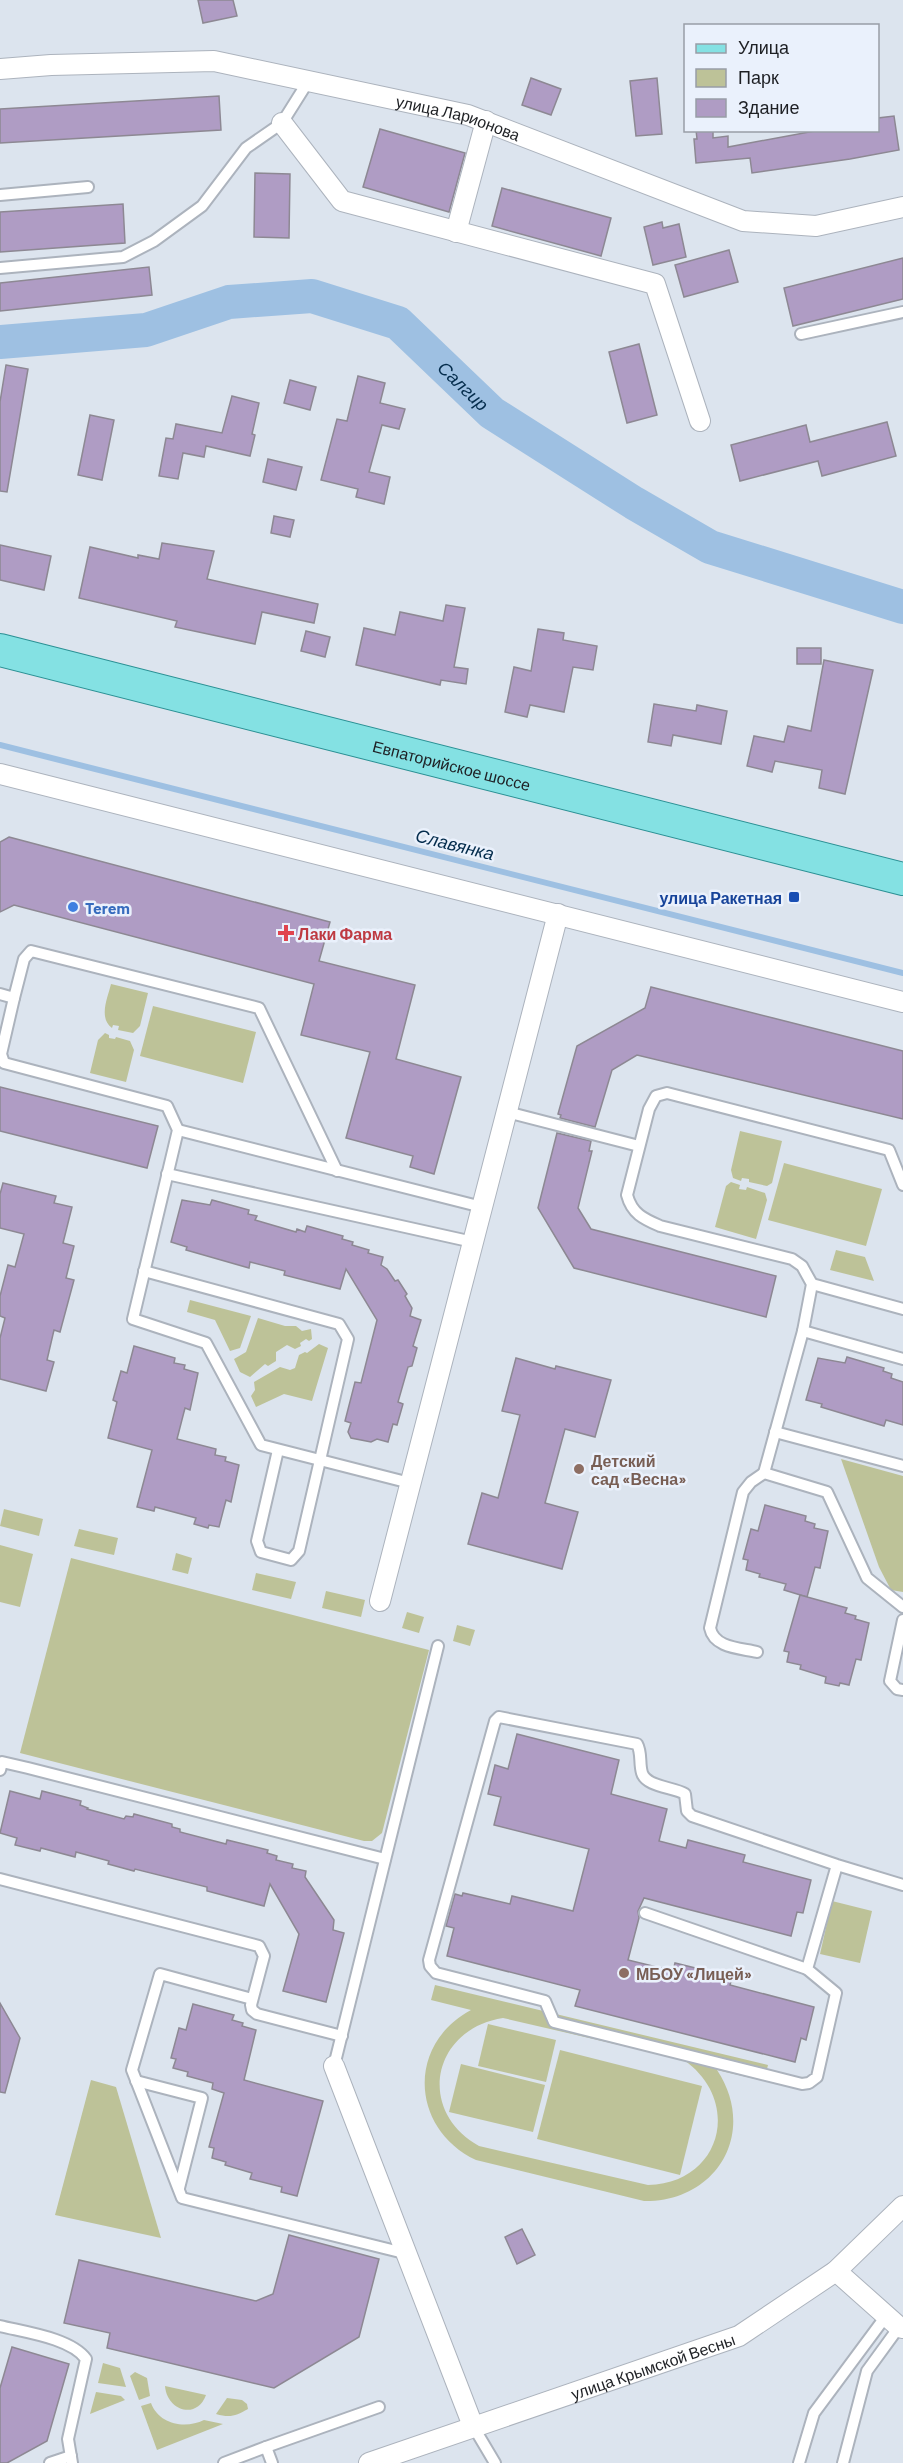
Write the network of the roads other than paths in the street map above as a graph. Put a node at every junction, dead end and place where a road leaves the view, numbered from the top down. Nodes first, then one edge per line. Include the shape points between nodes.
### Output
1 (0, 69) edge
2 (310, 80) junction
3 (486, 121) junction
4 (282, 123) junction
5 (88, 187) dead end
6 (0, 195) edge
7 (903, 207) edge
8 (456, 231) junction
9 (0, 267) edge
10 (903, 312) edge
11 (801, 334) dead end
12 (700, 421) dead end
13 (0, 650) edge
14 (0, 774) edge
15 (903, 879) edge
16 (558, 914) junction
17 (0, 994) edge
18 (14, 998) junction
19 (903, 1002) edge
20 (507, 1112) junction
21 (178, 1130) junction
22 (639, 1146) junction
23 (337, 1171) junction
24 (167, 1174) junction
25 (903, 1185) edge
26 (482, 1207) junction
27 (473, 1242) junction
28 (144, 1271) junction
29 (812, 1284) junction
30 (903, 1309) edge
31 (803, 1331) junction
32 (903, 1359) edge
33 (775, 1432) junction
34 (278, 1449) junction
35 (321, 1461) junction
36 (903, 1466) edge
37 (764, 1473) junction
38 (410, 1483) junction
39 (380, 1601) dead end
40 (903, 1607) edge
41 (903, 1620) edge
42 (438, 1646) dead end
43 (757, 1653) dead end
44 (903, 1690) edge
45 (0, 1770) edge
46 (385, 1859) junction
47 (837, 1865) junction
48 (0, 1879) edge
49 (903, 1885) edge
50 (645, 1913) dead end
51 (807, 1969) junction
52 (252, 1999) junction
53 (342, 2036) junction
54 (334, 2066) joint
55 (136, 2081) junction
56 (178, 2188) junction
57 (903, 2206) edge
58 (408, 2254) junction
59 (836, 2271) junction
60 (896, 2324) edge
61 (0, 2326) edge
62 (379, 2407) dead end
63 (473, 2426) junction
64 (266, 2447) junction
65 (71, 2459) edge
66 (50, 2463) edge
67 (224, 2463) edge
68 (272, 2463) edge
69 (369, 2463) edge
70 (495, 2463) edge
71 (799, 2463) edge
72 (843, 2463) edge

1 - 2 street, улица Ларионова via 214,61
2 - 3 street, улица Ларионова
2 - 4 lane
3 - 7 street, улица Ларионова via 743,222 816,226
3 - 8 street
4 - 8 street via 342,201
4 - 9 lane via 246,148 202,206 154,241 123,257
5 - 6 lane
8 - 12 street via 655,284
10 - 11 lane
13 - 15 main road, Евпаторийское шоссе
14 - 16 street
16 - 19 street
16 - 20 street
17 - 18 lane
18 - 21 lane via 1,1054 4,1064 167,1106
18 - 23 lane via 24,959 31,951 259,1008
20 - 22 lane
20 - 26 street
21 - 23 lane
21 - 24 lane
22 - 25 lane via 649,1109 656,1096 667,1093 889,1150
22 - 29 lane via 627,1196 630,1207 642,1218 792,1259 802,1266
23 - 26 lane
24 - 27 lane
24 - 28 lane
26 - 27 street
27 - 38 street
28 - 34 lane via 133,1319 207,1343 261,1445
28 - 35 lane via 339,1324 348,1339
29 - 30 lane
29 - 31 lane
31 - 32 lane
31 - 33 lane
33 - 36 lane
33 - 37 lane
34 - 35 lane
34 - 35 lane via 257,1541 261,1552 291,1560 299,1551
35 - 38 lane
37 - 40 lane via 827,1492 867,1578
37 - 43 lane via 743,1492 710,1628 717,1642
38 - 39 street
41 - 44 lane via 890,1681
42 - 46 lane
45 - 46 lane via 2,1762 28,1768
46 - 53 lane
47 - 49 lane
47 - 51 lane
47 - 51 lane via 692,1816 687,1811 685,1794 644,1778 637,1744 499,1717 429,1960 436,1973 545,2001 554,2022 802,2084 817,2077 836,1993
48 - 52 lane via 259,1946 264,1956
50 - 51 lane
52 - 53 lane via 252,2010 257,2014
52 - 55 lane via 160,1974 132,2070
53 - 54 lane
54 - 58 street
55 - 56 lane
55 - 56 lane via 202,2098
56 - 58 lane via 182,2198
57 - 59 street, улица Крымской Весны
58 - 63 street
59 - 60 street
59 - 63 street, улица Крымской Весны via 739,2336
60 - 71 lane via 814,2413
60 - 72 lane via 867,2371
61 - 65 lane via 46,2337 76,2349 86,2359 68,2439
62 - 64 lane
63 - 69 street, улица Крымской Весны
63 - 70 lane
64 - 67 lane
64 - 68 lane
65 - 66 lane

